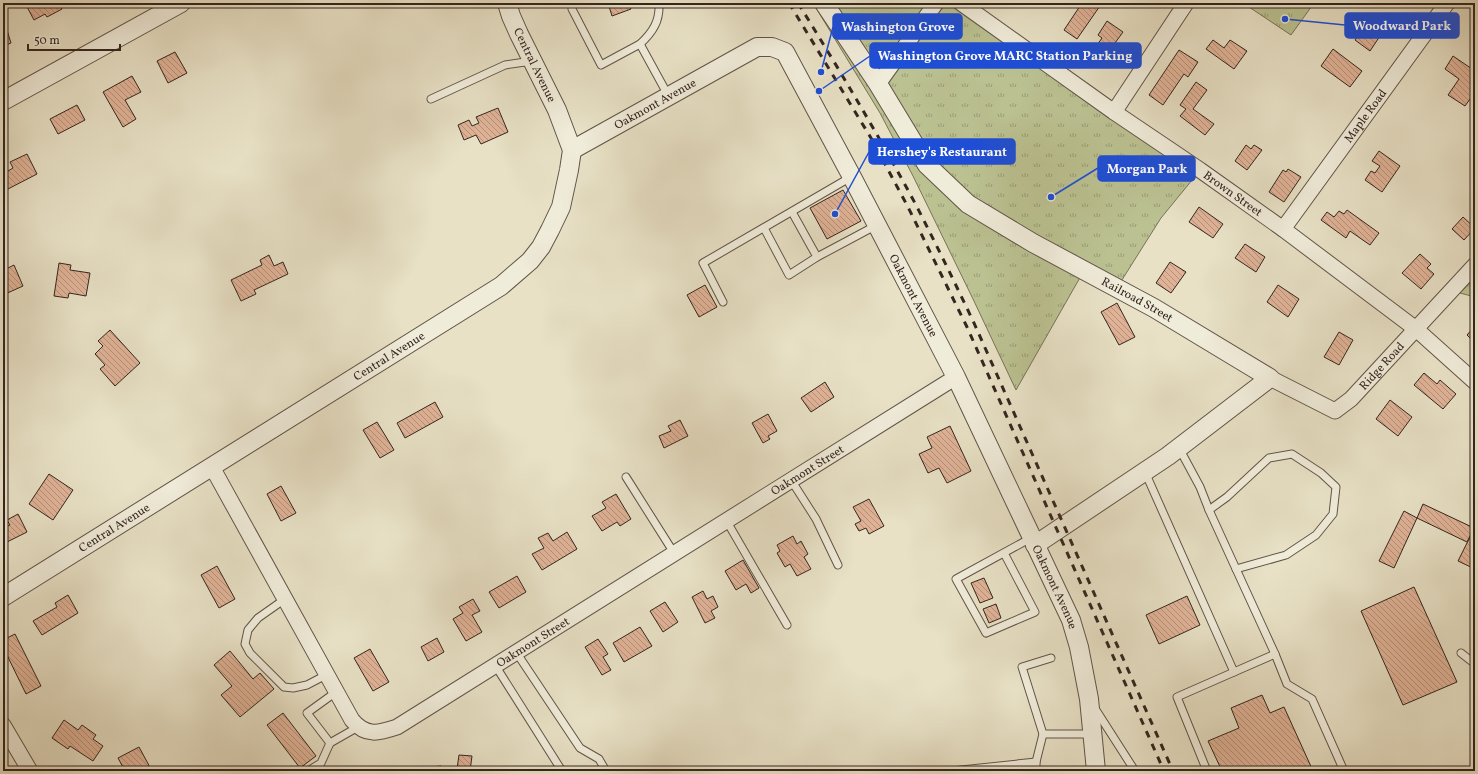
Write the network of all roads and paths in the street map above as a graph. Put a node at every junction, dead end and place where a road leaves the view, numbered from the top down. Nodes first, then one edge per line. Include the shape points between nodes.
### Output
1 (181, 3) edge
2 (659, 3) edge
3 (824, 3) edge
4 (936, 3) edge
5 (961, 3) edge
6 (1186, 3) edge
7 (1447, 3) edge
8 (506, 7) edge
9 (572, 9) dead end
10 (640, 44) junction
11 (532, 61) junction
12 (878, 84) junction
13 (669, 97) junction
14 (431, 99) dead end
15 (3, 101) edge
16 (1114, 112) junction
17 (572, 150) junction
18 (852, 177) junction
19 (792, 212) junction
20 (877, 225) junction
21 (764, 228) junction
22 (1283, 229) junction
23 (817, 257) junction
24 (1475, 265) edge
25 (723, 302) dead end
26 (1416, 329) junction
27 (956, 377) junction
28 (1270, 378) junction
29 (1475, 382) edge
30 (1179, 448) junction
31 (212, 467) junction
32 (1145, 472) junction
33 (626, 477) dead end
34 (791, 480) junction
35 (1209, 510) junction
36 (726, 520) junction
37 (1033, 542) junction
38 (674, 553) junction
39 (1004, 553) junction
40 (838, 565) dead end
41 (1236, 569) junction
42 (3, 597) edge
43 (285, 599) junction
44 (787, 625) dead end
45 (516, 652) junction
46 (1461, 653) dead end
47 (1275, 654) junction
48 (1051, 658) dead end
49 (1475, 664) edge
50 (495, 665) junction
51 (1234, 672) junction
52 (326, 675) junction
53 (336, 692) junction
54 (1089, 699) junction
55 (3, 726) edge
56 (358, 728) junction
57 (1042, 734) junction
58 (1092, 734) junction
59 (330, 743) junction
60 (1036, 762) junction
61 (30, 771) edge
62 (308, 771) edge
63 (562, 771) edge
64 (606, 771) edge
65 (952, 771) edge
66 (1036, 771) edge
67 (1096, 771) edge
68 (1135, 771) edge
69 (1207, 771) edge
70 (1344, 771) edge

1 - 15 street
2 - 10 lane via 657,20 651,33
3 - 12 street, Railroad Street
4 - 12 street
5 - 16 street, Brown Street
6 - 16 street
7 - 22 street, Maple Road
8 - 11 street, Central Avenue
9 - 10 lane via 601,65
10 - 13 lane
11 - 14 lane via 505,65
11 - 17 street, Central Avenue via 557,110
12 - 28 street, Railroad Street via 928,165 968,204 1032,243 1154,308
13 - 17 street, Oakmont Avenue
13 - 18 street, Oakmont Avenue via 757,48 772,47 785,52
16 - 22 street, Brown Street
17 - 31 street, Central Avenue via 561,207 541,247 530,261 488,295
18 - 19 lane
18 - 20 street, Oakmont Avenue
19 - 21 lane
19 - 23 lane
20 - 23 lane
20 - 27 street, Oakmont Avenue
21 - 23 lane via 789,275
21 - 25 lane via 703,263
22 - 26 street, Brown Street
24 - 26 street, Ridge Road
26 - 28 street, Ridge Road via 1351,399 1335,411
26 - 29 street, Brown Street
27 - 34 street, Oakmont Street
27 - 37 street, Oakmont Avenue
28 - 30 street
30 - 32 street
30 - 35 lane
31 - 42 street, Central Avenue
31 - 43 street
32 - 37 street
32 - 51 lane
33 - 38 lane
34 - 36 street, Oakmont Street
34 - 40 lane via 816,519
35 - 41 lane
35 - 41 lane via 1269,458 1292,454 1321,473 1336,487 1333,514 1316,535 1286,556
36 - 38 street, Oakmont Street
36 - 44 lane
37 - 39 lane
37 - 54 street, Oakmont Avenue via 1071,620
38 - 45 street, Oakmont Street
39 - 39 lane via 956,579 986,634 1036,612
41 - 47 lane
43 - 52 street
43 - 52 lane via 258,618 248,630 245,644 250,653 284,687 307,685
45 - 50 street, Oakmont Street
45 - 64 lane via 580,748 599,759
46 - 49 lane
47 - 51 lane
47 - 70 lane via 1287,684 1312,699
48 - 57 lane via 1022,667
50 - 56 street, Oakmont Street via 397,727 379,733
50 - 63 lane
51 - 69 lane via 1177,697
52 - 53 street
53 - 56 street
53 - 59 lane via 307,713
54 - 58 street, Oakmont Avenue
54 - 68 lane
55 - 61 street
56 - 59 lane
57 - 58 lane
57 - 60 lane
58 - 67 street, Oakmont Avenue
59 - 62 lane via 321,763
60 - 65 lane
60 - 66 lane

